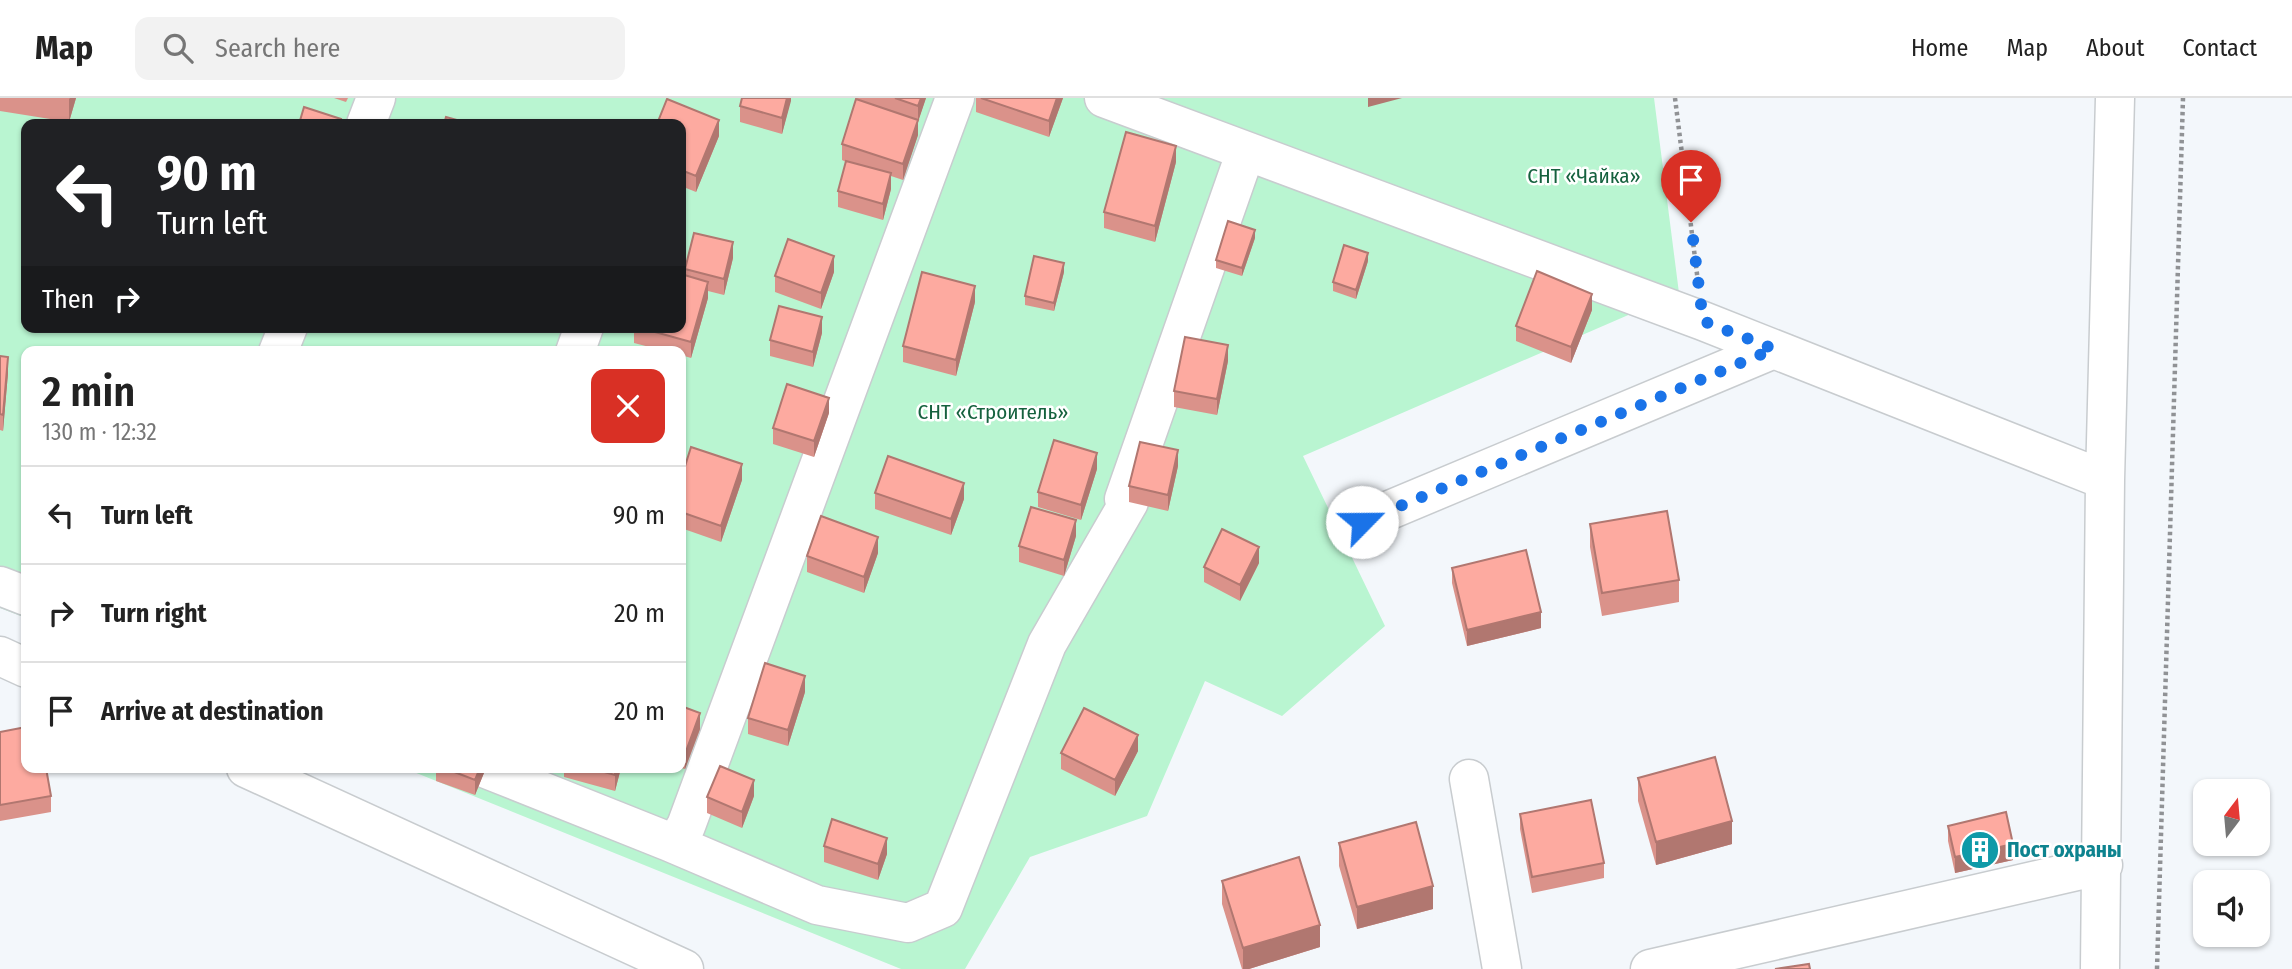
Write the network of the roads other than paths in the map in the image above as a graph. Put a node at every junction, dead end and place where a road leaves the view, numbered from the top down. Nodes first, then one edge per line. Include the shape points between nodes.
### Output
1 (376, 98) edge
2 (955, 98) edge
3 (1104, 98) edge
4 (2115, 98) edge
5 (368, 119) edge
6 (1246, 150) junction
7 (1774, 349) junction
8 (2105, 480) junction
9 (1362, 522) dead end
10 (0, 586) edge
11 (21, 594) edge
12 (0, 656) edge
13 (21, 666) edge
14 (257, 773) edge
15 (496, 773) edge
16 (1469, 779) dead end
17 (675, 845) junction
18 (2103, 865) junction
19 (684, 969) edge
20 (1502, 969) edge
21 (1650, 969) edge
22 (2100, 969) edge

1 - 5 street
2 - 17 street via 687,826
3 - 6 street
4 - 8 street
6 - 7 street
6 - 17 street via 1124,499 1129,502 1047,643 943,908 908,923 817,905
7 - 8 street
7 - 9 street
8 - 18 street
10 - 11 street
12 - 13 street
14 - 19 street
15 - 17 street
16 - 20 street
18 - 21 street
18 - 22 street

